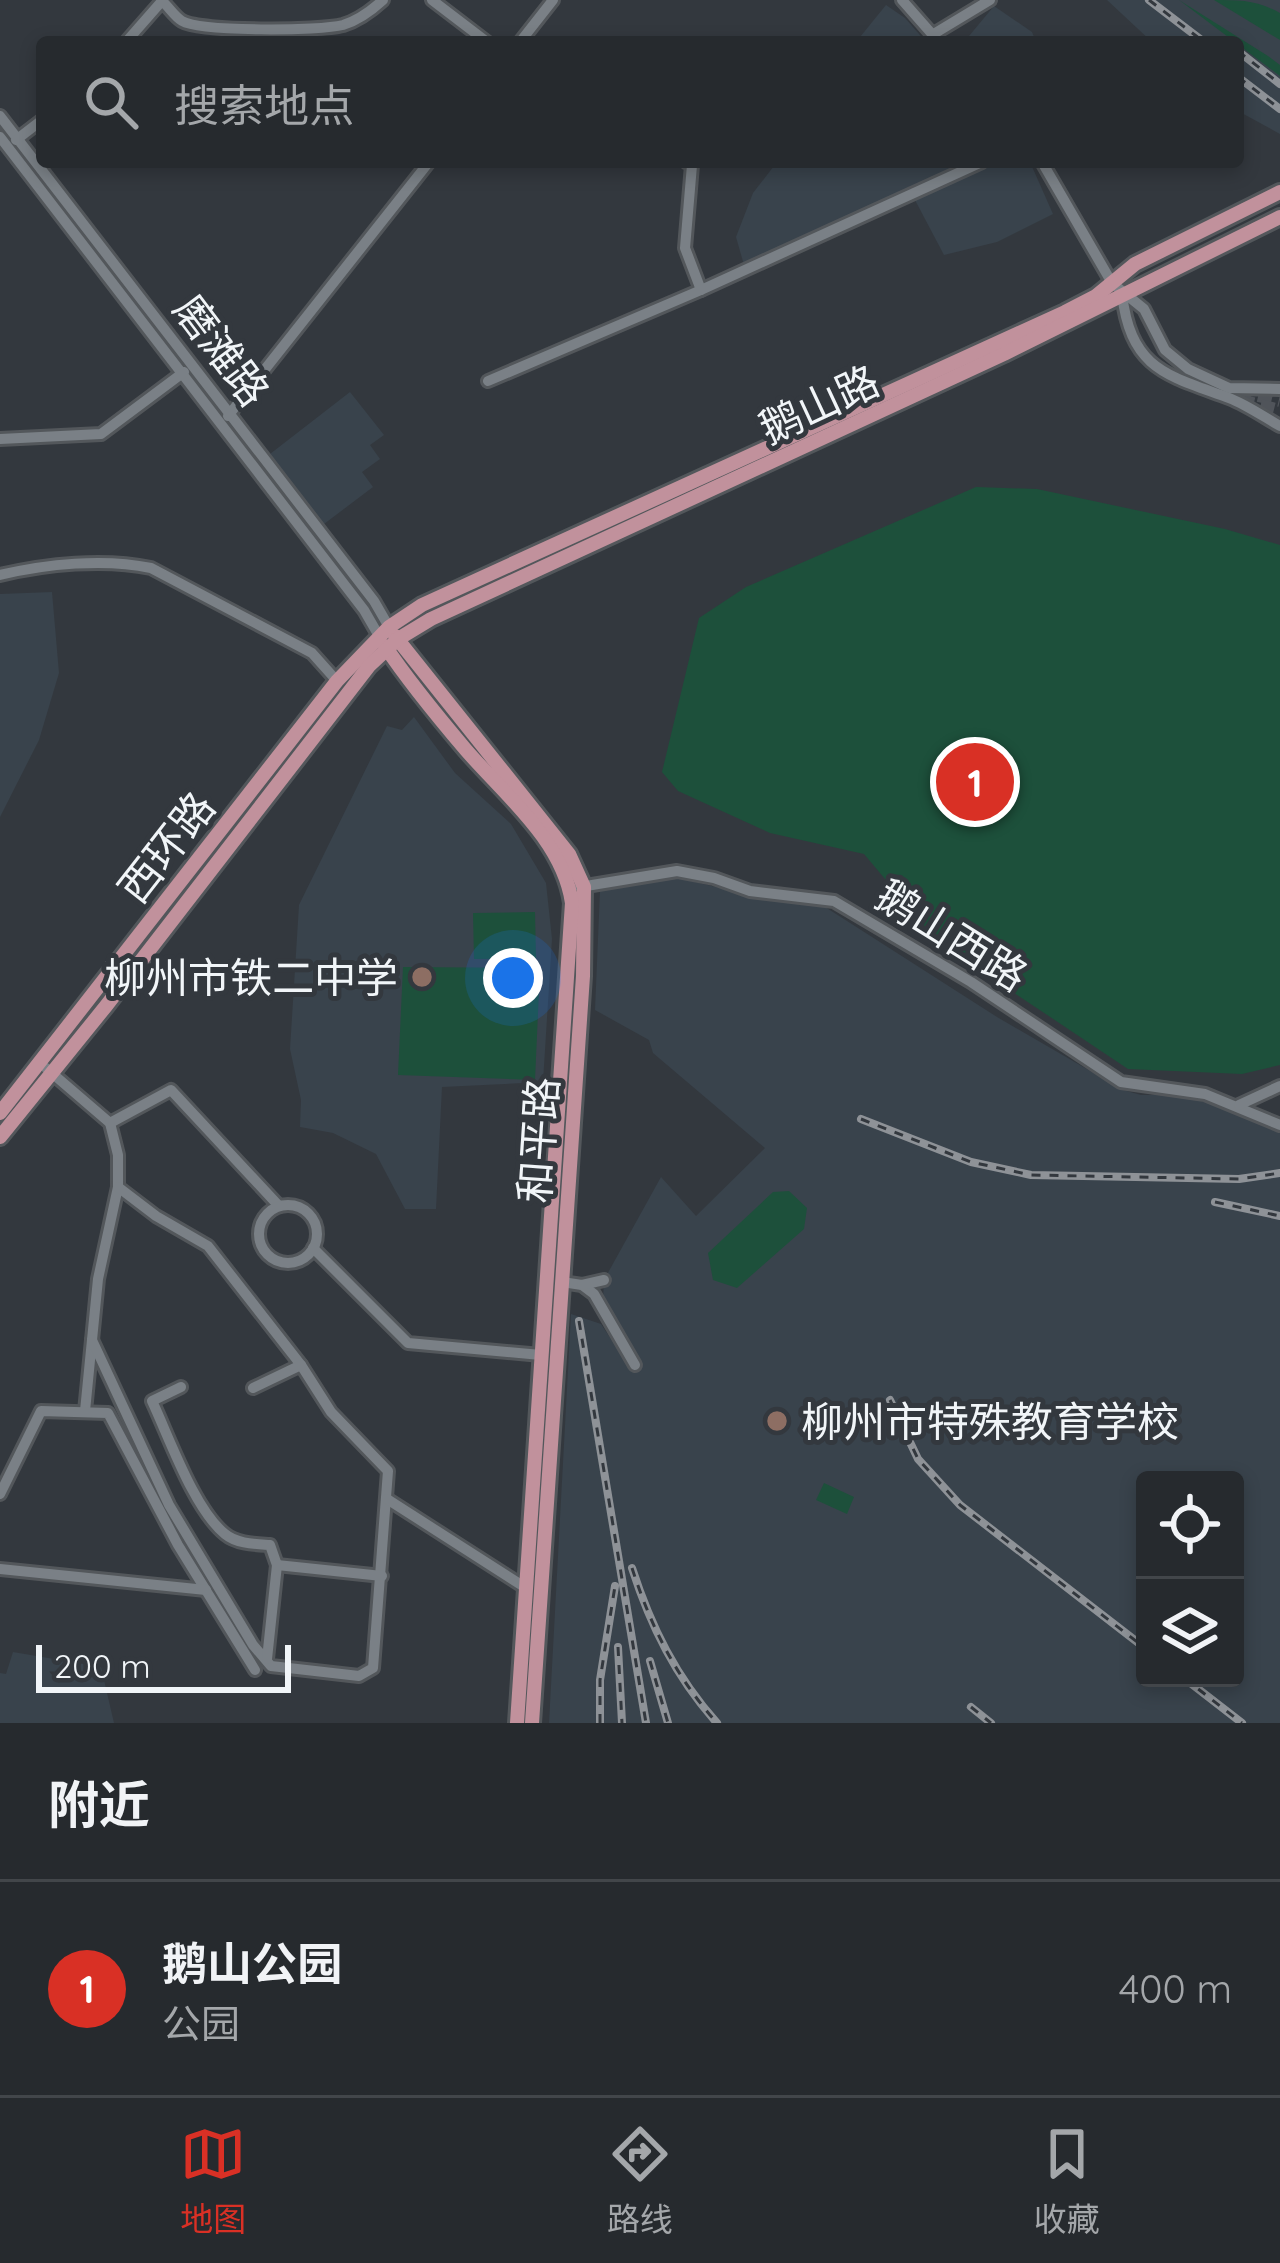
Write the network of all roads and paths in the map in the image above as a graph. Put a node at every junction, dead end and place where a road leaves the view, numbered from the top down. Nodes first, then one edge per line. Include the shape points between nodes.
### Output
1 (383, 0) edge
2 (432, 0) edge
3 (553, 0) edge
4 (902, 0) edge
5 (990, 0) edge
6 (130, 36) edge
7 (480, 36) edge
8 (525, 36) edge
9 (933, 36) edge
10 (938, 36) edge
11 (0, 116) edge
12 (36, 125) edge
13 (20, 137) junction
14 (4, 141) edge
15 (36, 159) edge
16 (43, 168) edge
17 (424, 168) edge
18 (692, 168) edge
19 (969, 168) edge
20 (1046, 168) edge
21 (1280, 192) edge
22 (1280, 217) edge
23 (1117, 289) junction
24 (701, 290) junction
25 (184, 372) junction
26 (488, 381) dead end
27 (1280, 389) edge
28 (226, 419) junction
29 (1280, 426) edge
30 (0, 439) edge
31 (0, 575) edge
32 (388, 638) junction
33 (337, 681) junction
34 (577, 887) junction
35 (39, 1062) junction
36 (52, 1073) junction
37 (1280, 1086) edge
38 (1239, 1105) junction
39 (0, 1112) edge
40 (110, 1123) junction
41 (1280, 1125) edge
42 (0, 1137) edge
43 (118, 1187) junction
44 (278, 1205) junction
45 (313, 1248) junction
46 (604, 1280) dead end
47 (562, 1282) junction
48 (582, 1285) junction
49 (92, 1340) junction
50 (541, 1354) junction
51 (301, 1365) junction
52 (635, 1365) dead end
53 (181, 1388) dead end
54 (253, 1388) dead end
55 (85, 1411) junction
56 (0, 1494) edge
57 (387, 1498) junction
58 (277, 1565) junction
59 (0, 1569) edge
60 (382, 1576) junction
61 (526, 1588) junction
62 (206, 1590) junction
63 (267, 1660) junction
64 (255, 1670) dead end
65 (517, 1723) edge
66 (532, 1723) edge

1 - 6 street via 368,14 318,28 218,28 184,22 162,1
2 - 7 street
3 - 8 street
4 - 9 street
5 - 10 street
11 - 13 street, 磨滩路
12 - 13 street
13 - 14 street
13 - 15 street, 磨滩路
14 - 25 street, 磨滩路
16 - 28 street, 磨滩路
17 - 28 street
18 - 24 street via 685,248
19 - 24 street
20 - 23 street
21 - 23 main road, 鹅山路 via 1135,264
22 - 23 main road, 鹅山路
23 - 27 street via 1144,309 1165,350 1188,369 1228,388
23 - 29 street via 1136,344 1157,370
23 - 32 main road, 鹅山路 via 422,605
24 - 26 street
25 - 28 street, 磨滩路
25 - 30 street via 101,434
28 - 32 street, 磨滩路
31 - 33 street via 151,568 312,653
32 - 33 main road, 西环路
32 - 34 main road
32 - 36 main road, 西环路
33 - 35 main road, 西环路
34 - 38 street, 鹅山西路 via 677,871 834,901 1121,1082
34 - 47 main road, 和平路 via 583,976
34 - 50 main road, 和平路
35 - 36 street
35 - 39 main road, 西环路
36 - 40 street
36 - 42 main road, 西环路
37 - 38 street
38 - 41 street, 鹅山西路
40 - 43 street
40 - 44 street via 171,1090
43 - 49 street
43 - 51 street via 208,1246
44 - 45 street via 298,1206 313,1219
44 - 45 street via 259,1226 265,1253 290,1263
45 - 50 street via 408,1343
46 - 48 street
47 - 48 street
47 - 66 main road, 和平路
48 - 52 street
49 - 55 street
49 - 63 street via 170,1505
50 - 61 main road, 和平路
51 - 54 street
51 - 57 street via 331,1412 388,1471
53 - 58 street via 152,1401 191,1483 224,1534 270,1545
55 - 56 street via 40,1411
55 - 62 street via 108,1413
57 - 60 street
57 - 61 street
58 - 60 street
58 - 63 street
59 - 62 street
60 - 63 street via 373,1668 359,1676
61 - 65 main road, 和平路
62 - 64 street

